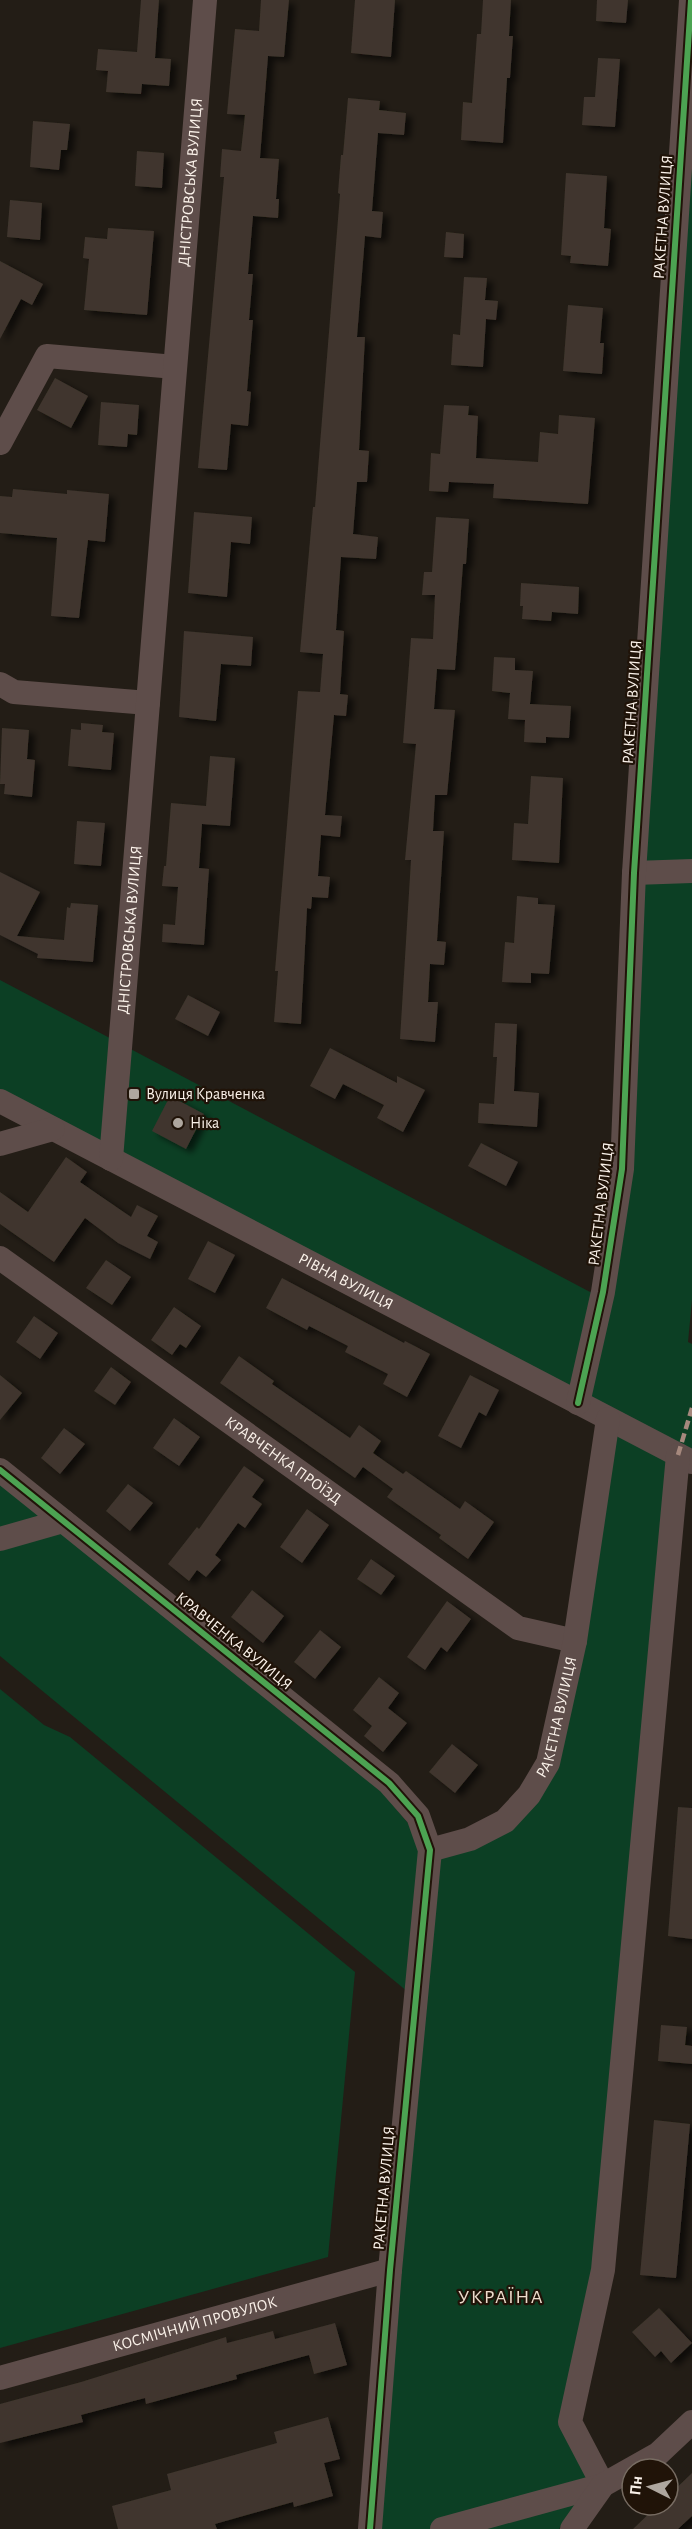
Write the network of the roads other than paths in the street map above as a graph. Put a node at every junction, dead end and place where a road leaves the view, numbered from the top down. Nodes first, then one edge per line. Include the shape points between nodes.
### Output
1 (205, 0) edge
2 (691, 0) edge
3 (175, 367) junction
4 (0, 443) edge
5 (0, 684) edge
6 (148, 703) junction
7 (692, 871) edge
8 (634, 873) junction
9 (0, 1101) edge
10 (53, 1129) junction
11 (0, 1144) edge
12 (111, 1159) junction
13 (0, 1258) edge
14 (578, 1403) junction
15 (608, 1419) junction
16 (685, 1459) edge
17 (0, 1470) edge
18 (63, 1521) junction
19 (0, 1539) edge
20 (575, 1641) junction
21 (430, 1850) junction
22 (390, 2270) junction
23 (0, 2378) edge
24 (692, 2422) edge
25 (603, 2485) junction
26 (370, 2529) edge
27 (442, 2529) edge
28 (572, 2529) edge

1 - 3 street, ДНІСТРОВСЬКА ВУЛИЦЯ
2 - 8 street, РАКЕТНА ВУЛИЦЯ
3 - 4 street via 47,356
3 - 6 street, ДНІСТРОВСЬКА ВУЛИЦЯ
5 - 6 street via 14,692
6 - 12 street, ДНІСТРОВСЬКА ВУЛИЦЯ
7 - 8 street
8 - 14 street, РАКЕТНА ВУЛИЦЯ via 622,1169 603,1292
9 - 10 street, РІВНА ВУЛИЦЯ
10 - 11 street
10 - 12 street, РІВНА ВУЛИЦЯ
12 - 14 street, РІВНА ВУЛИЦЯ
13 - 20 street, КРАВЧЕНКА ПРОЇЗД via 519,1628
14 - 15 street, РІВНА ВУЛИЦЯ
15 - 16 street, РІВНА ВУЛИЦЯ
15 - 20 street, РАКЕТНА ВУЛИЦЯ
16 - 25 street via 603,2270 570,2422
17 - 18 street, КРАВЧЕНКА ВУЛИЦЯ
18 - 19 street
18 - 21 street, КРАВЧЕНКА ВУЛИЦЯ via 389,1783 418,1815
20 - 21 street, РАКЕТНА ВУЛИЦЯ via 548,1763 529,1795 505,1821 470,1839
21 - 22 street, РАКЕТНА ВУЛИЦЯ
22 - 23 street, КОСМІЧНИЙ ПРОВУЛОК
22 - 26 street, РАКЕТНА ВУЛИЦЯ
24 - 25 street via 658,2454
25 - 27 street
25 - 28 street

